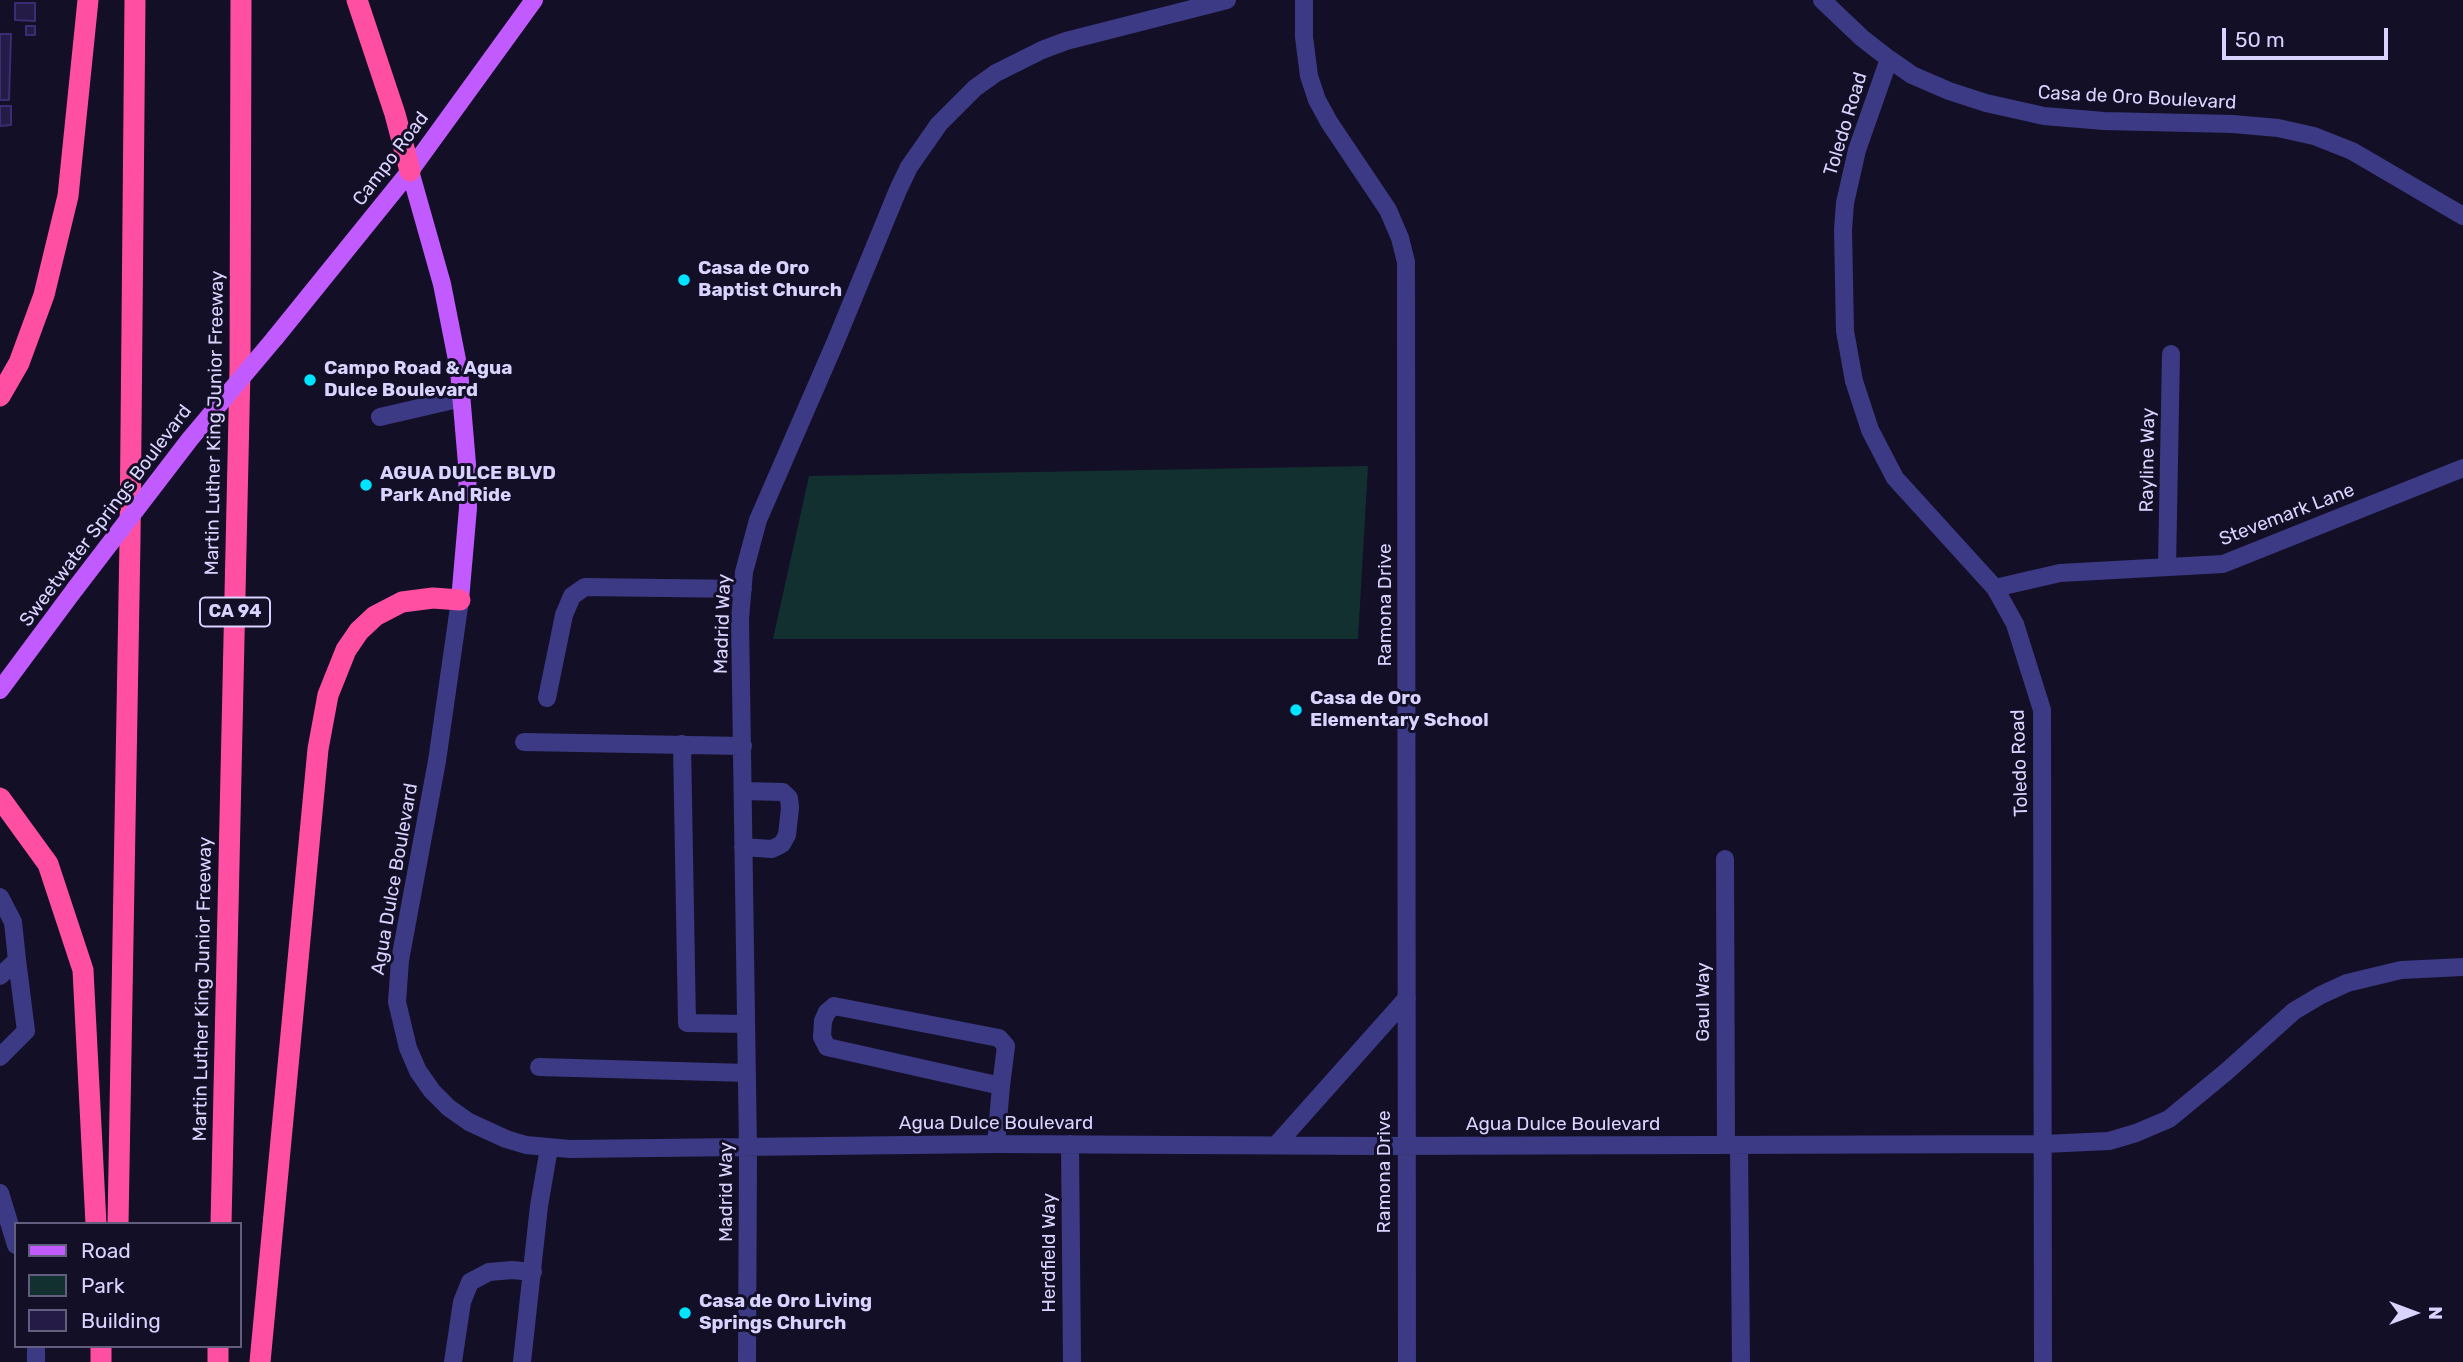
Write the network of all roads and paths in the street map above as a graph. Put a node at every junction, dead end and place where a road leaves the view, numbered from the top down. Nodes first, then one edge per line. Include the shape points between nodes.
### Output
1 (88, 0) edge
2 (135, 0) edge
3 (241, 0) edge
4 (357, 0) edge
5 (534, 0) edge
6 (1227, 0) edge
7 (1304, 0) edge
8 (1822, 0) edge
9 (1889, 60) junction
10 (410, 171) junction
11 (2463, 216) edge
12 (275, 338) joint
13 (2171, 354) dead end
14 (0, 396) edge
15 (462, 398) junction
16 (380, 417) dead end
17 (2463, 468) edge
18 (2167, 567) junction
19 (1995, 588) junction
20 (743, 589) junction
21 (460, 600) junction
22 (0, 690) edge
23 (547, 698) dead end
24 (524, 742) dead end
25 (682, 744) junction
26 (743, 746) junction
27 (743, 791) junction
28 (0, 797) edge
29 (743, 847) junction
30 (1725, 859) dead end
31 (0, 897) edge
32 (0, 931) edge
33 (16, 955) junction
34 (2463, 967) edge
35 (0, 976) edge
36 (1407, 998) junction
37 (746, 1024) junction
38 (0, 1057) edge
39 (539, 1067) dead end
40 (747, 1073) junction
41 (1001, 1086) junction
42 (996, 1144) junction
43 (1070, 1144) junction
44 (1277, 1144) junction
45 (2044, 1144) junction
46 (1732, 1145) junction
47 (1406, 1146) junction
48 (548, 1148) junction
49 (748, 1149) junction
50 (0, 1193) edge
51 (96, 1222) edge
52 (117, 1222) edge
53 (221, 1222) edge
54 (14, 1238) edge
55 (533, 1272) junction
56 (260, 1362) edge
57 (453, 1362) edge
58 (522, 1362) edge
59 (747, 1362) edge
60 (1072, 1362) edge
61 (1407, 1362) edge
62 (1741, 1362) edge
63 (2043, 1362) edge

1 - 14 highway via 68,196 44,295 19,363
2 - 52 highway
3 - 53 highway, Martin Luther King Junior Freeway / CA 94 via 240,383
4 - 10 highway
5 - 10 main road, Campo Road
6 - 20 street, Madrid Way via 1066,41 1018,60 956,105 939,124 898,190 758,520
7 - 36 street, Ramona Drive via 1304,37 1317,100 1388,210 1406,262
8 - 9 street, Casa de Oro Boulevard
9 - 11 street, Casa de Oro Boulevard via 1949,91 2044,116 2233,124 2314,136 2353,151
9 - 19 street, Toledo Road via 1857,150 1845,203 1849,356 1870,430 1895,478
10 - 12 main road, Campo Road
10 - 15 main road, Agua Dulce Boulevard via 442,284
12 - 22 main road, Sweetwater Springs Boulevard, bridge via 190,439
13 - 18 street, Rayline Way
15 - 16 street
15 - 21 main road, Agua Dulce Boulevard via 468,508
17 - 18 street, Stevemark Lane via 2223,564
18 - 19 street, Stevemark Lane via 2060,573
19 - 45 street, Toledo Road via 2015,624 2042,710
20 - 23 street via 585,587 572,596 564,615
20 - 26 street, Madrid Way
21 - 48 street, Agua Dulce Boulevard via 439,749 400,960 397,1002 418,1070 449,1108 488,1132
21 - 56 highway via 402,602 375,616 346,650 328,695 316,763
24 - 25 street
25 - 26 street
25 - 37 street via 687,1023
26 - 27 street, Madrid Way
27 - 29 street, Madrid Way
27 - 29 street via 783,792 790,808 782,845
28 - 51 highway via 48,864 83,970
29 - 37 street, Madrid Way
30 - 46 street, Gaul Way
31 - 33 street via 13,922
32 - 33 street
33 - 35 street
33 - 38 street via 26,1031
34 - 45 street, Agua Dulce Boulevard via 2400,970 2347,983 2294,1011 2169,1119 2109,1141
36 - 44 street
36 - 47 street, Ramona Drive
37 - 40 street, Madrid Way
39 - 40 street
40 - 49 street, Madrid Way
41 - 41 street via 1006,1046 999,1038 850,1007 834,1006 823,1021 827,1047
41 - 42 street
42 - 43 street, Agua Dulce Boulevard
42 - 49 street, Agua Dulce Boulevard
43 - 44 street, Agua Dulce Boulevard
43 - 60 street, Herdfield Way
44 - 47 street, Agua Dulce Boulevard
45 - 46 street, Agua Dulce Boulevard
45 - 63 street, Toledo Road
46 - 47 street, Agua Dulce Boulevard
46 - 62 street, Gaul Way
47 - 61 street, Ramona Drive
48 - 49 street, Agua Dulce Boulevard
48 - 55 street
49 - 59 street, Madrid Way
50 - 54 street
55 - 57 street via 489,1272 470,1282 462,1302
55 - 58 street

